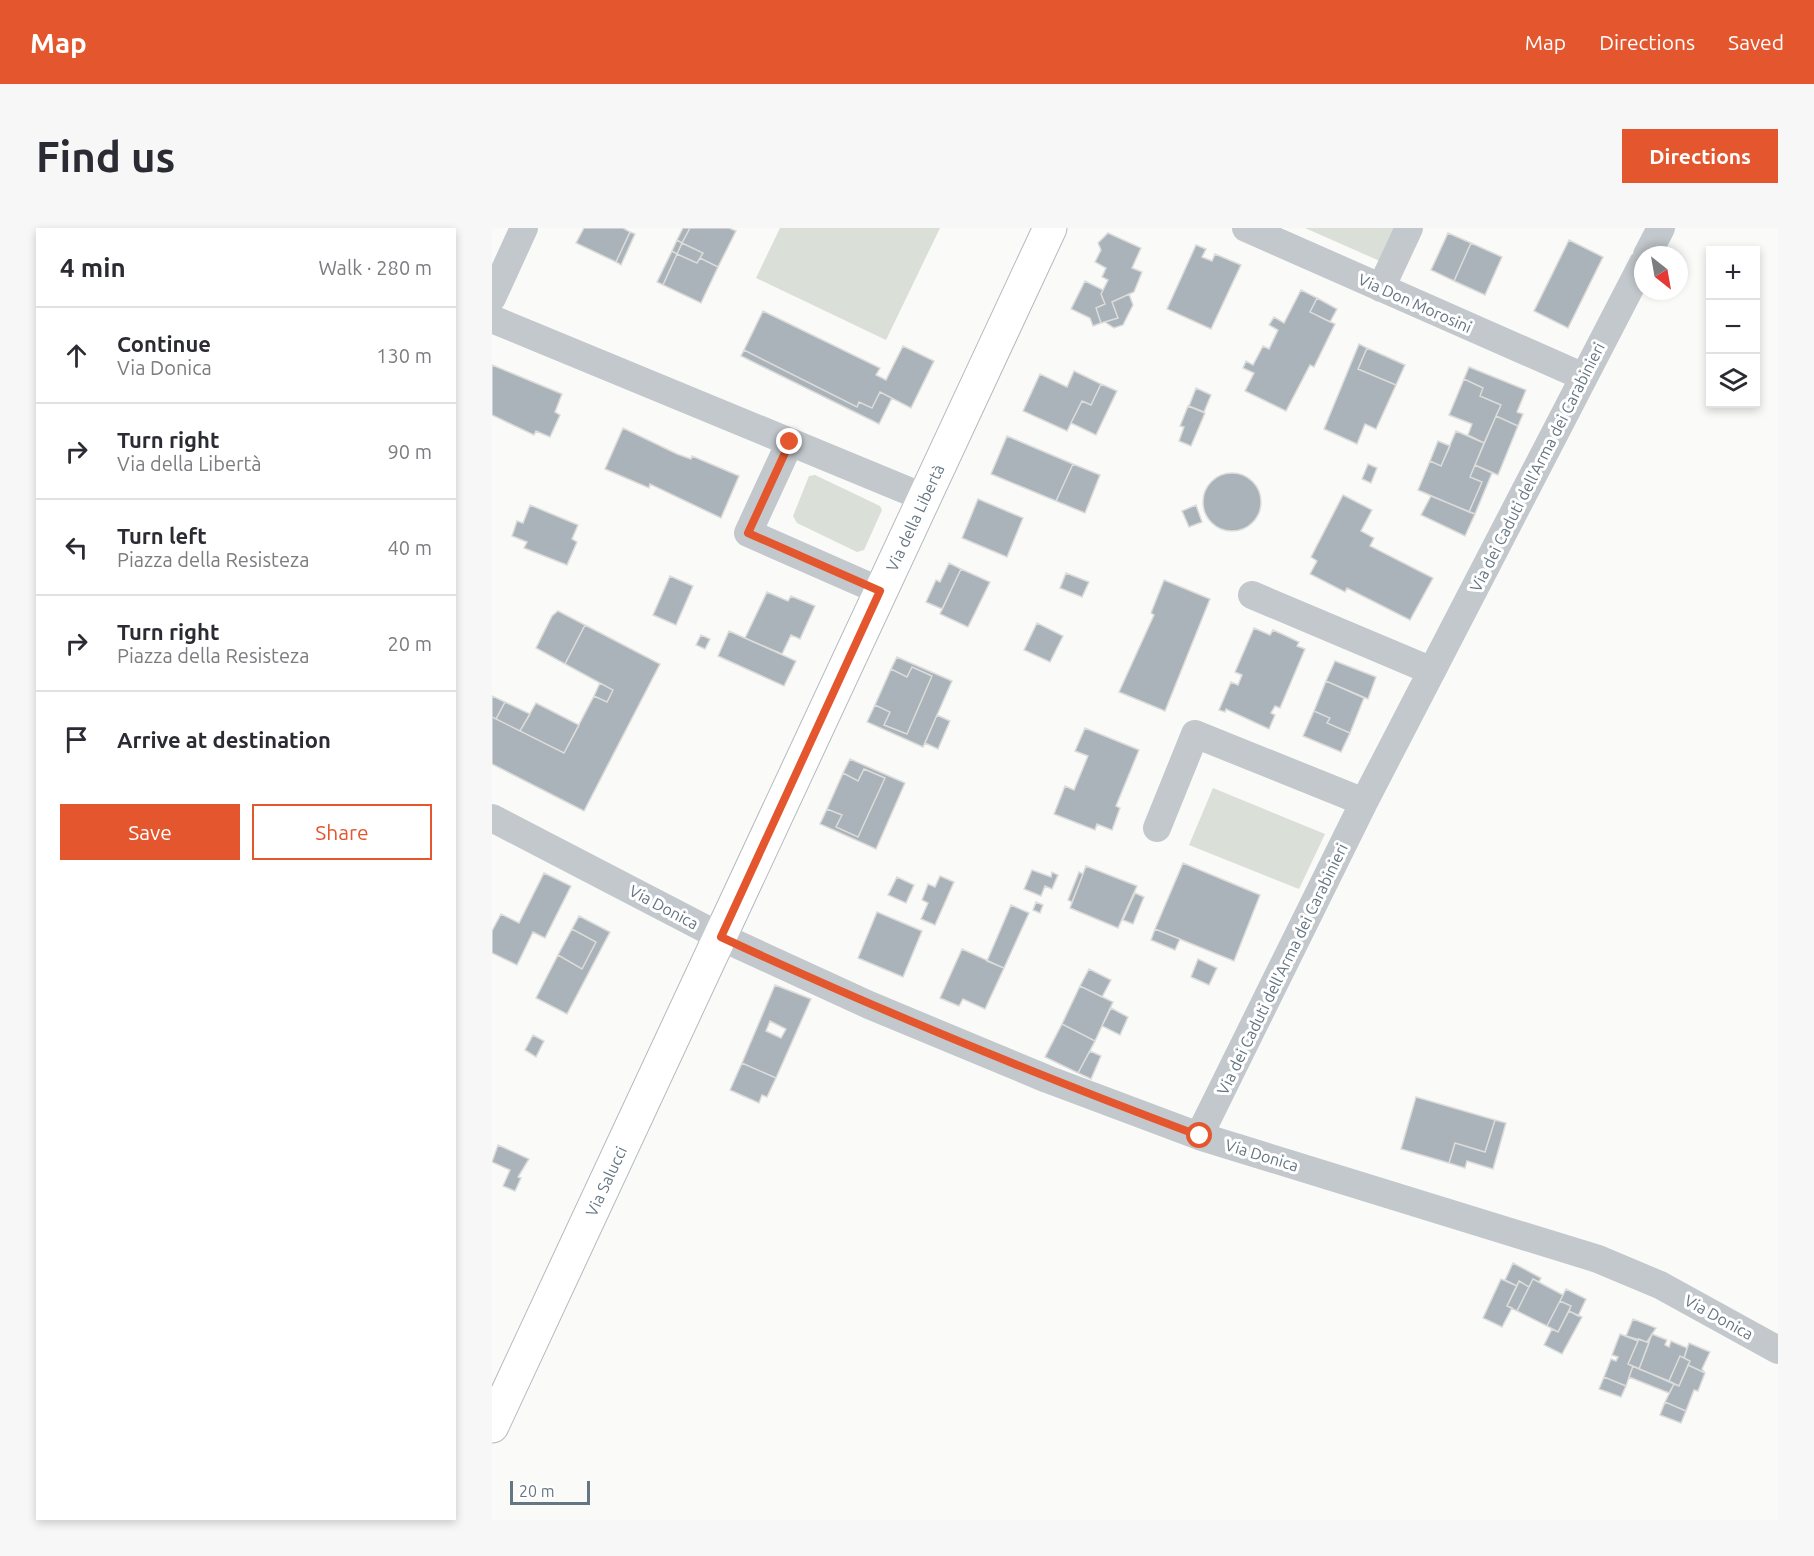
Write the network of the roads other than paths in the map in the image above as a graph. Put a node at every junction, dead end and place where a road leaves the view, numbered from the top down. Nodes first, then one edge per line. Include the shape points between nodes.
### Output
1 (524, 228) edge
2 (1050, 228) edge
3 (1246, 228) edge
4 (1409, 228) edge
5 (1661, 228) edge
6 (1652, 246) edge
7 (1634, 280) edge
8 (1381, 288) junction
9 (492, 298) edge
10 (492, 319) edge
11 (1584, 377) junction
12 (790, 442) junction
13 (923, 497) junction
14 (880, 591) junction
15 (1252, 595) dead end
16 (1432, 671) junction
17 (1364, 802) junction
18 (492, 818) edge
19 (1157, 828) dead end
20 (721, 937) junction
21 (1200, 1136) junction
22 (1778, 1350) edge
23 (492, 1426) edge

1 - 9 street
2 - 13 main road, Via della Libertà
3 - 8 street, Via Don Morosini
4 - 8 street
5 - 6 street
7 - 11 street, Via dei Caduti dell'Arma dei Carabinieri
8 - 11 street, Via Don Morosini
10 - 12 street
11 - 16 street, Via dei Caduti dell'Arma dei Carabinieri
12 - 13 street
12 - 14 street via 748,533
13 - 14 main road, Via della Libertà
14 - 20 main road, Via della Libertà
15 - 16 street
16 - 17 street, Via dei Caduti dell'Arma dei Carabinieri
17 - 19 street via 1195,734
17 - 21 street, Via dei Caduti dell'Arma dei Carabinieri
18 - 20 street, Via Donica
20 - 21 street, Via Donica via 869,1005 1047,1079
20 - 23 main road, Via Salucci
21 - 22 street, Via Donica via 1598,1259 1660,1285

